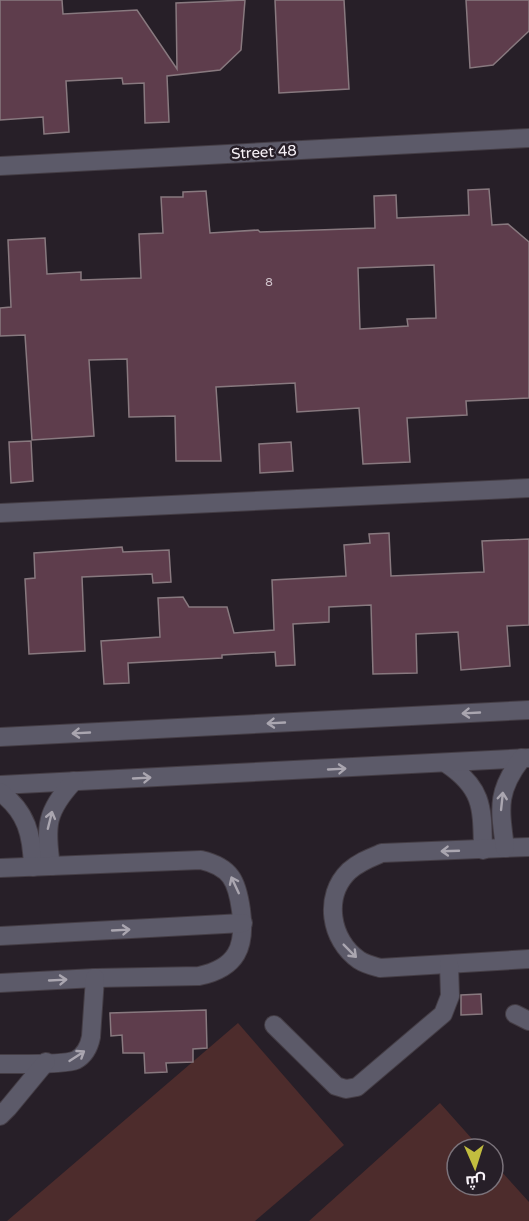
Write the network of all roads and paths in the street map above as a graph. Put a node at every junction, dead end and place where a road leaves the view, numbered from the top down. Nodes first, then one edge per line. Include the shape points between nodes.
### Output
1 (529, 138) edge
2 (0, 166) edge
3 (529, 488) edge
4 (0, 513) edge
5 (529, 710) edge
6 (0, 737) edge
7 (525, 758) edge
8 (447, 764) junction
9 (74, 782) junction
10 (0, 785) edge
11 (0, 792) edge
12 (529, 847) edge
13 (506, 848) junction
14 (483, 850) junction
15 (51, 866) junction
16 (33, 867) junction
17 (0, 868) edge
18 (243, 923) junction
19 (0, 936) edge
20 (529, 959) edge
21 (448, 964) junction
22 (95, 978) junction
23 (0, 982) edge
24 (274, 1025) dead end
25 (46, 1062) junction
26 (0, 1064) edge
27 (0, 1116) edge

1 - 2 street, Street 48
3 - 4 street
5 -> 6 street
7 - 8 street
13 -> 7 street via 501,796 508,776
9 -> 8 street
8 - 14 street via 474,788 481,804
9 - 10 street
15 -> 9 street via 49,820 58,798
11 - 16 street via 25,819
12 - 13 street
13 - 14 street
14 -> 21 street via 382,853 363,860 337,888 332,907 334,927 343,946 360,961 380,968
15 - 16 street
18 -> 15 street via 233,879 213,863 201,860
16 - 17 street
19 -> 18 street
18 - 22 street via 238,953 214,973
20 - 21 street
21 - 24 street via 450,996 443,1014 357,1087 336,1086
23 -> 22 street
25 -> 22 street via 76,1059 89,1046
25 - 26 street
25 - 27 street

